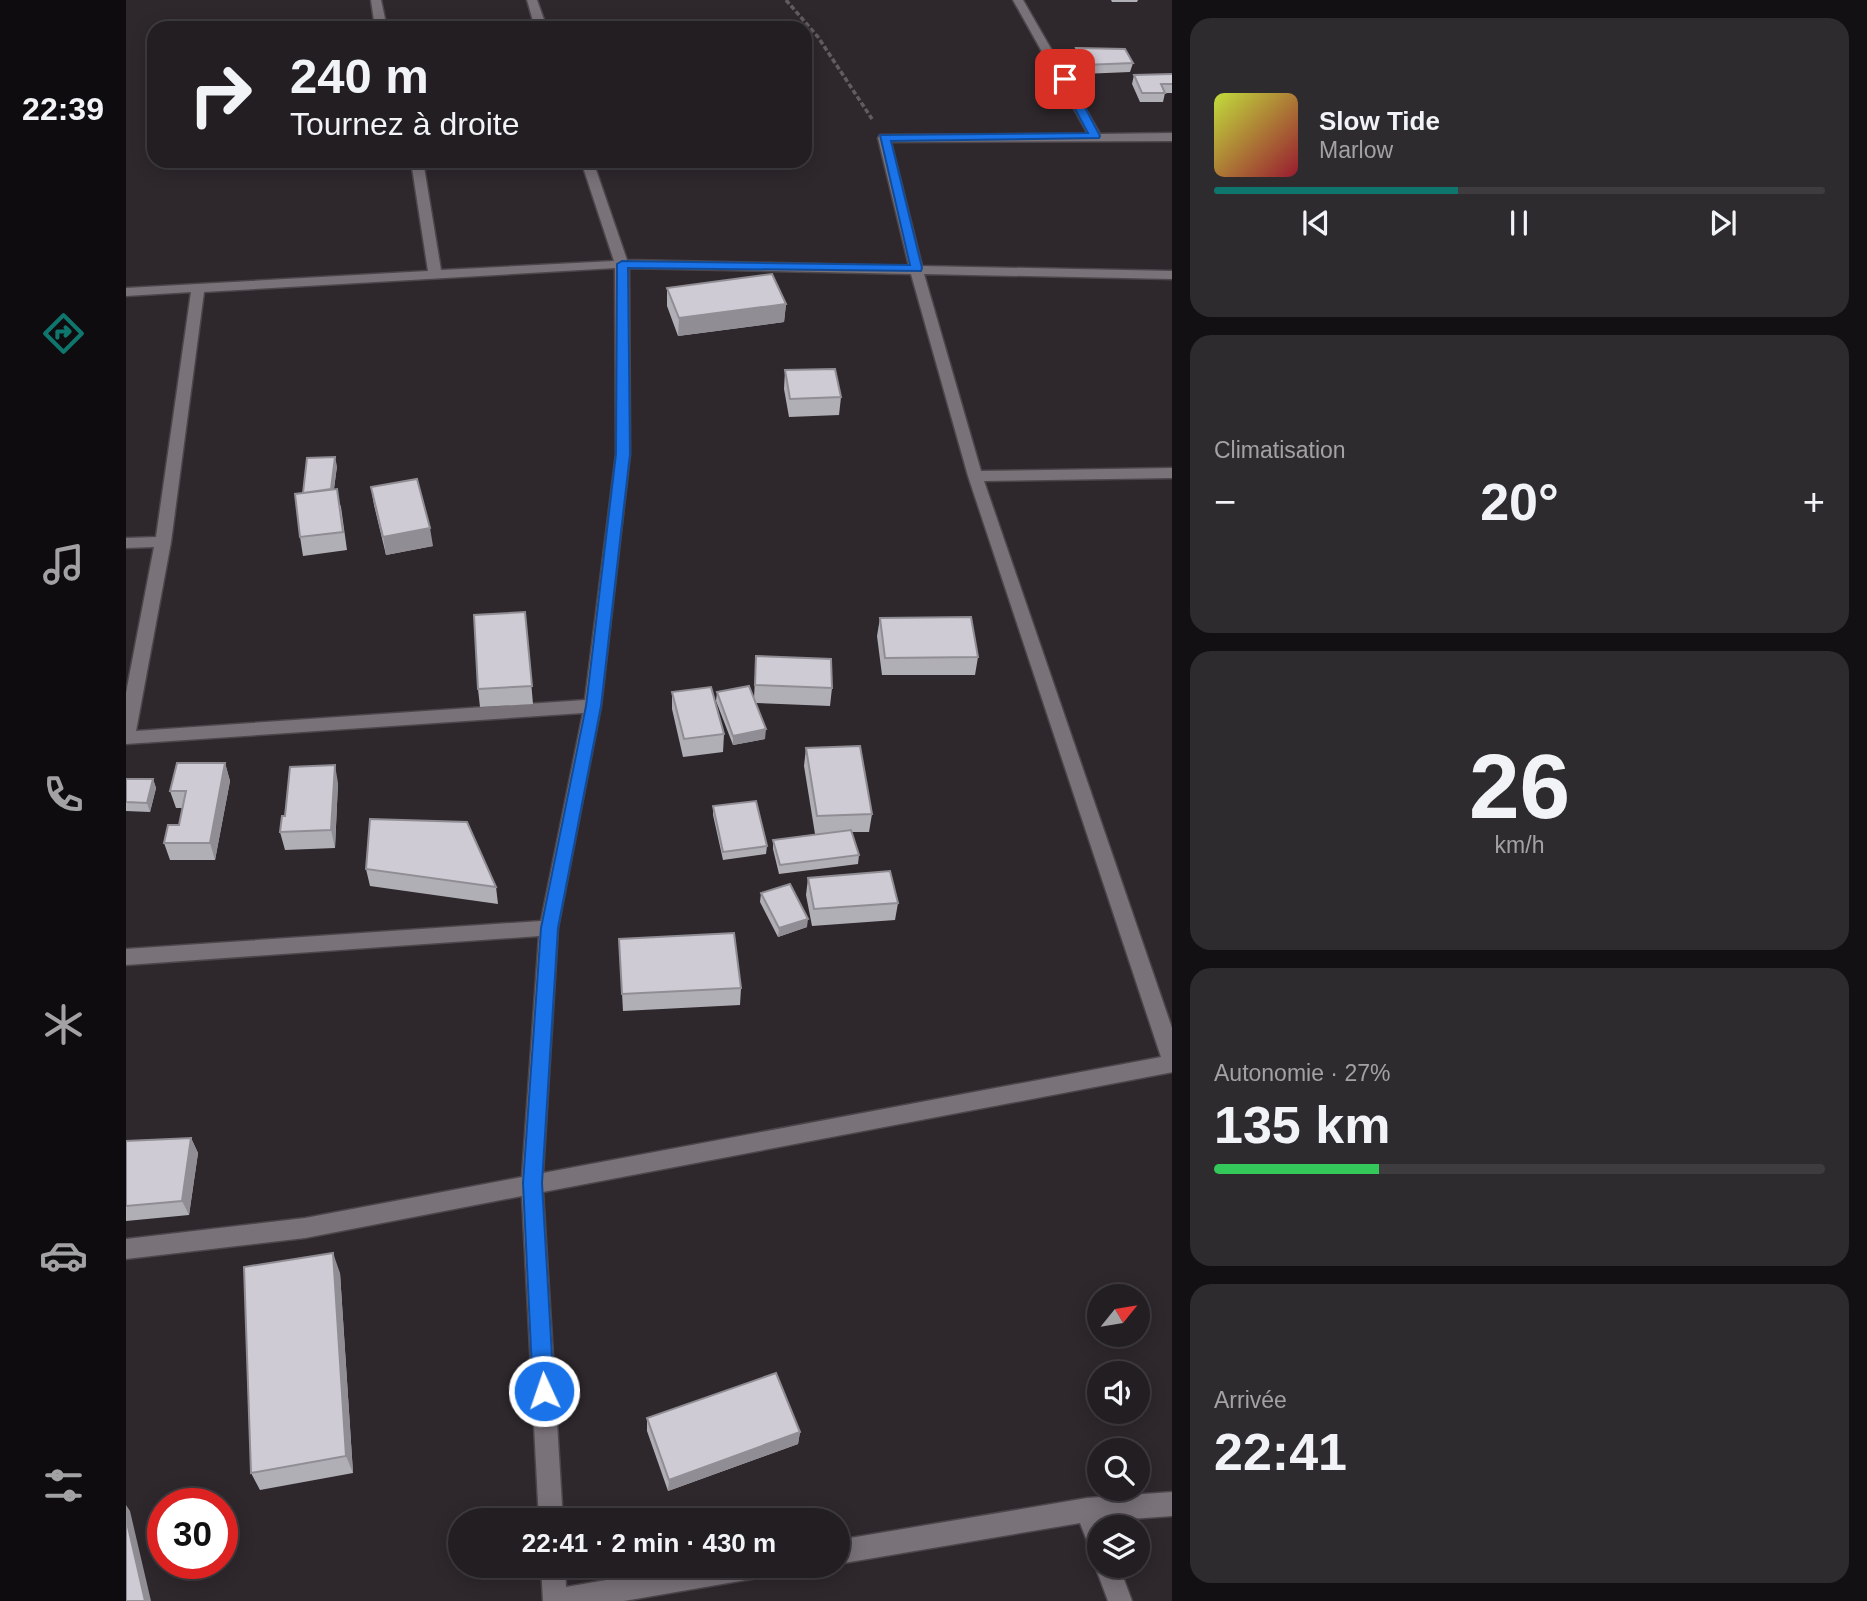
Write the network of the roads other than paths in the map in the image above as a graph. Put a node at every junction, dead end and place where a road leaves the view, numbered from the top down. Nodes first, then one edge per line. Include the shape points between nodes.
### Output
1 (376, 0) edge
2 (532, 0) edge
3 (1018, 0) edge
4 (380, 21) edge
5 (539, 21) edge
6 (1095, 136) junction
7 (1172, 136) edge
8 (418, 168) edge
9 (589, 168) edge
10 (622, 264) junction
11 (916, 268) junction
12 (435, 274) junction
13 (1172, 275) edge
14 (198, 287) junction
15 (126, 292) edge
16 (1172, 472) edge
17 (975, 476) junction
18 (163, 542) junction
19 (126, 543) edge
20 (593, 706) junction
21 (126, 737) edge
22 (550, 928) junction
23 (126, 957) edge
24 (1172, 1062) edge
25 (533, 1183) junction
26 (126, 1249) edge
27 (1172, 1504) edge
28 (550, 1508) edge
29 (1087, 1510) junction
30 (1089, 1515) edge
31 (850, 1550) edge
32 (554, 1578) edge
33 (688, 1578) edge
34 (1111, 1578) edge
35 (555, 1601) edge
36 (1120, 1601) edge

1 - 4 street
2 - 5 street
3 - 6 street
6 - 7 street
6 - 11 street via 884,138
8 - 12 street
9 - 10 street
10 - 11 street
10 - 12 street
10 - 20 street via 623,454
11 - 13 street
11 - 17 street
12 - 14 street
14 - 15 street
14 - 18 street
16 - 17 street
17 - 24 street
18 - 19 street
18 - 21 street
20 - 21 street
20 - 22 street
22 - 23 street
22 - 25 street
24 - 25 street
25 - 26 street via 305,1228
25 - 28 street
27 - 29 street
29 - 30 street
29 - 31 street
32 - 35 street
33 - 35 street
34 - 36 street

